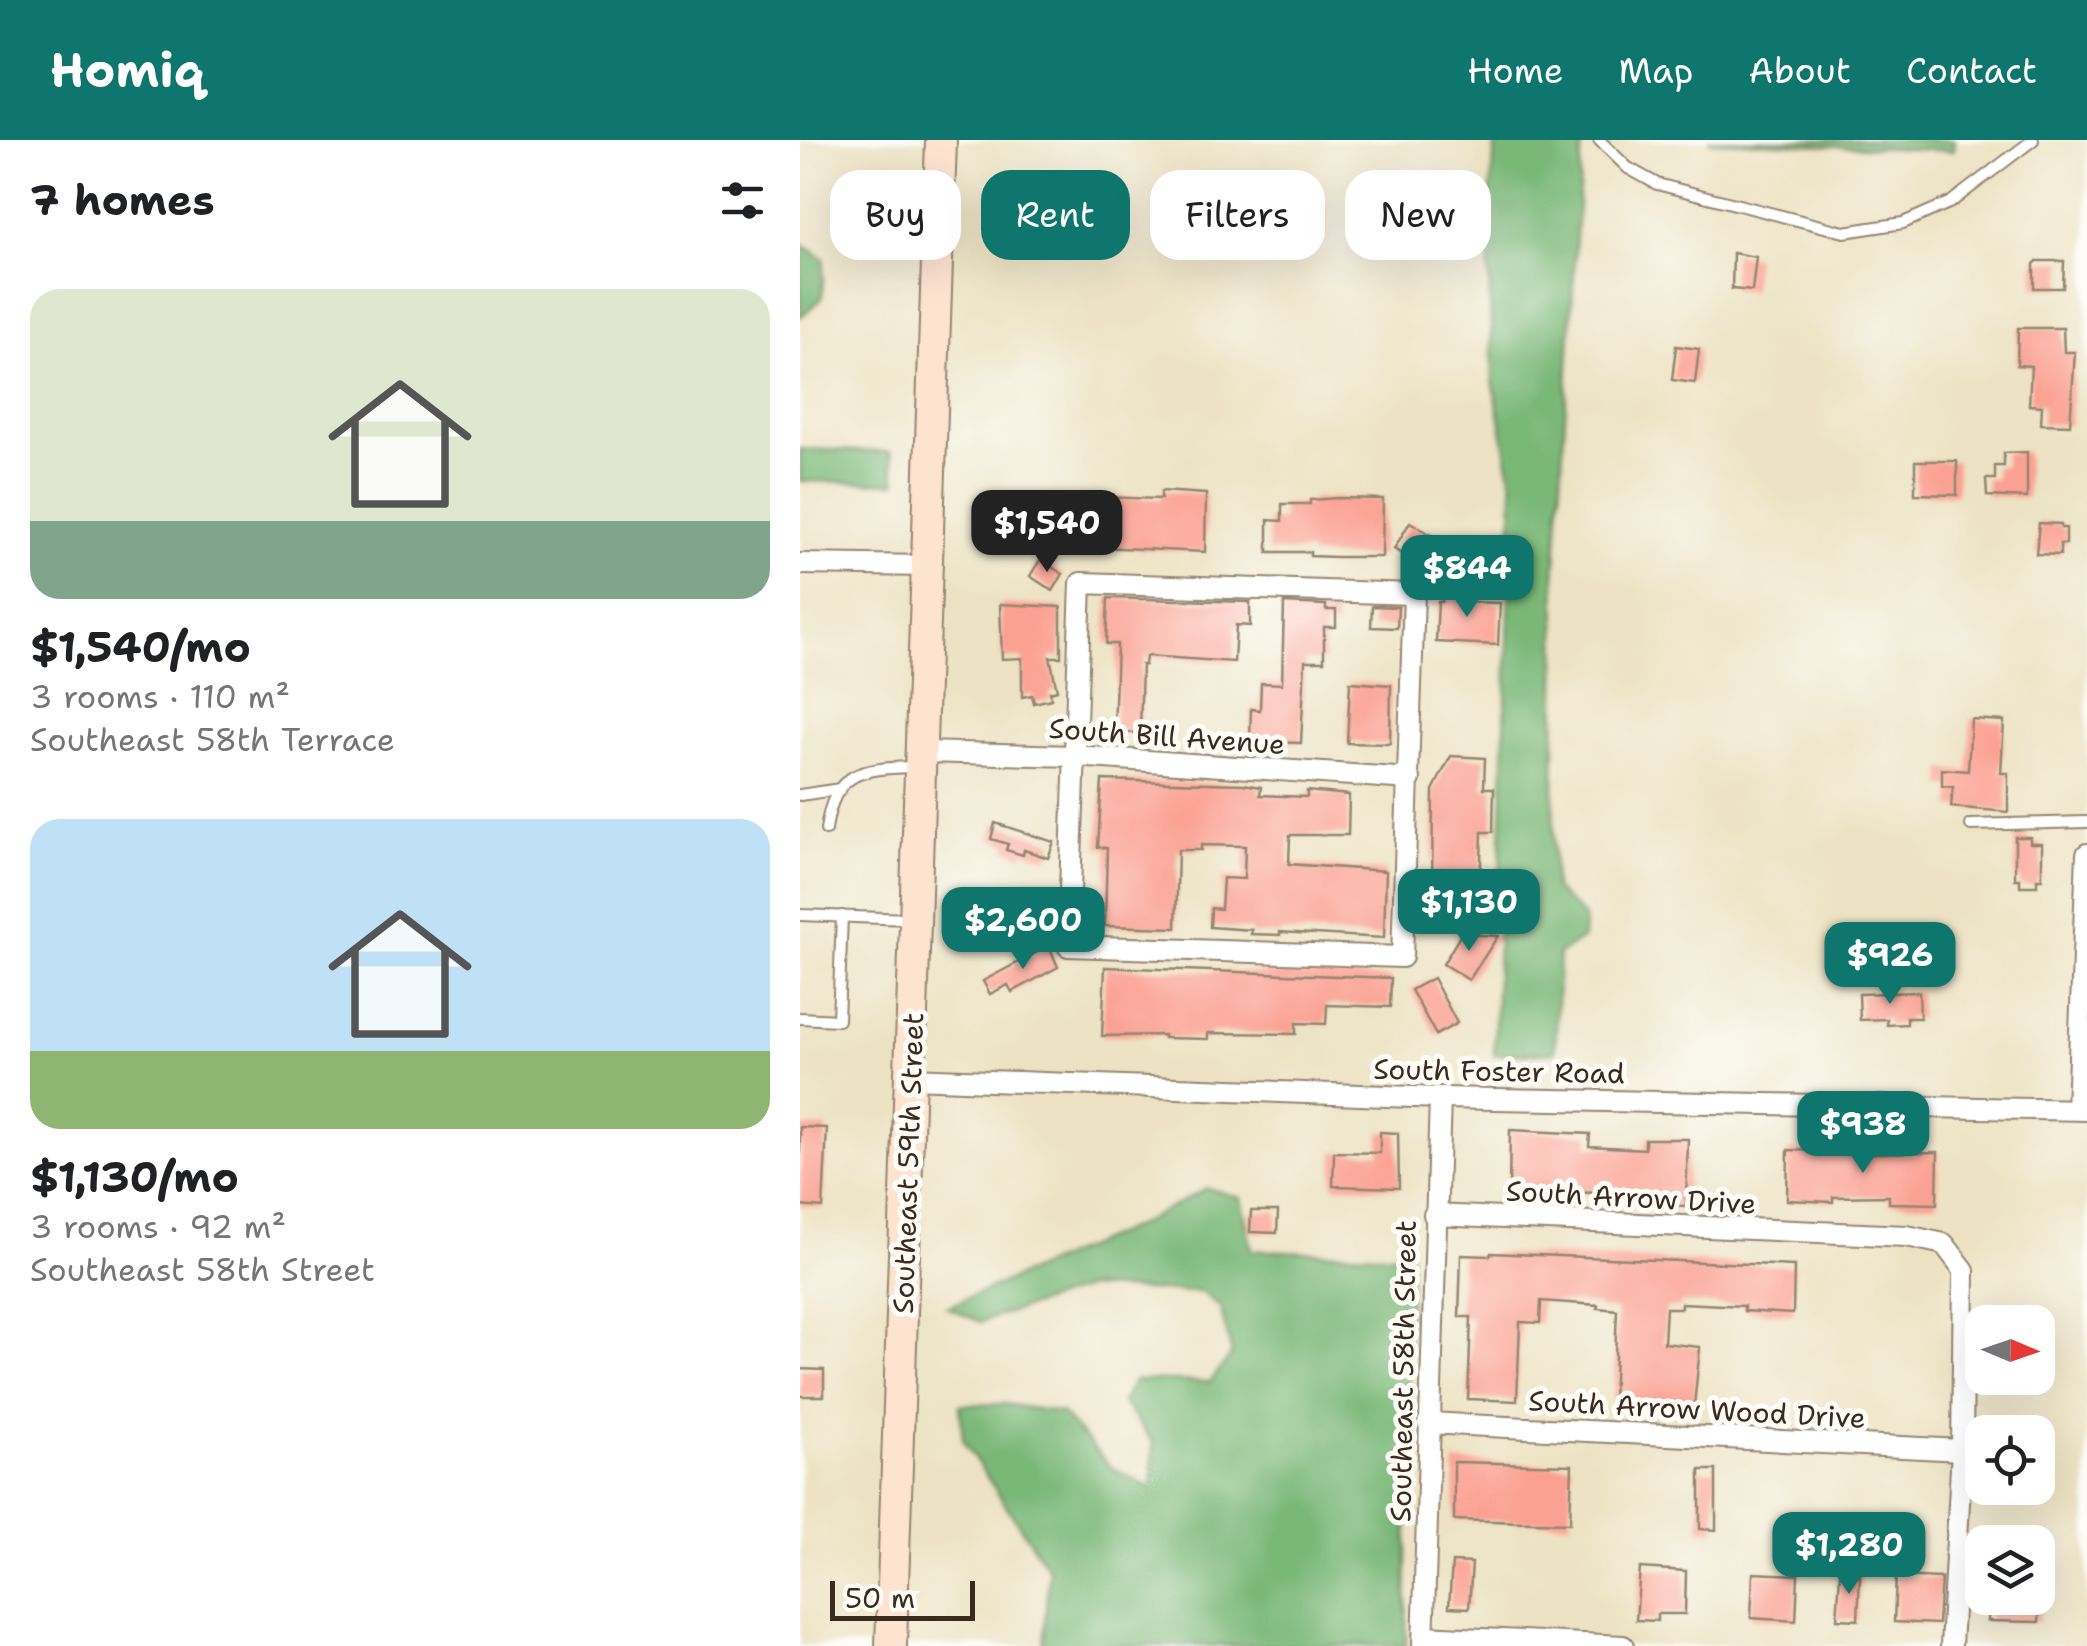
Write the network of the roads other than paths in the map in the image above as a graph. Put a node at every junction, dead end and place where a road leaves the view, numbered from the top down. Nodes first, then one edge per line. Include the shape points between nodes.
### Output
1 (941, 140) edge
2 (1599, 140) edge
3 (2033, 140) edge
4 (800, 564) edge
5 (928, 566) junction
6 (1075, 756) junction
7 (920, 759) junction
8 (1410, 779) junction
9 (840, 790) junction
10 (800, 795) edge
11 (2087, 822) edge
12 (1971, 825) dead end
13 (826, 830) dead end
14 (2087, 854) edge
15 (800, 915) edge
16 (842, 916) junction
17 (916, 919) junction
18 (800, 1018) edge
19 (911, 1078) junction
20 (1440, 1098) junction
21 (2082, 1109) edge
22 (1434, 1215) junction
23 (1428, 1422) junction
24 (1962, 1450) junction
25 (1423, 1641) edge
26 (891, 1646) edge
27 (1622, 1646) edge
28 (1951, 1646) edge

1 - 5 main road, Southeast 59th Street
2 - 3 lane via 1657,184 1844,232 1904,223 1951,202
4 - 5 street
5 - 7 main road, Southeast 59th Street
6 - 7 street, South Bill Avenue
6 - 8 street, South Bill Avenue
6 - 8 street via 1081,583 1414,594
6 - 8 street via 1068,946 1402,957
7 - 9 lane via 866,769
7 - 17 main road, Southeast 59th Street
9 - 10 lane
9 - 13 lane
11 - 12 lane
14 - 21 street
15 - 16 lane
16 - 17 lane
16 - 18 lane via 838,1020
17 - 19 main road, Southeast 59th Street
19 - 20 street, South Foster Road
19 - 26 main road, Southeast 59th Street
20 - 21 street, South Foster Road
20 - 22 street, Southeast 58th Street
22 - 23 street, Southeast 58th Street
22 - 24 street, South Arrow Drive via 1906,1236 1944,1244 1964,1270
23 - 24 street, South Arrow Wood Drive
23 - 25 street, Southeast 58th Street
24 - 28 street
25 - 27 street

